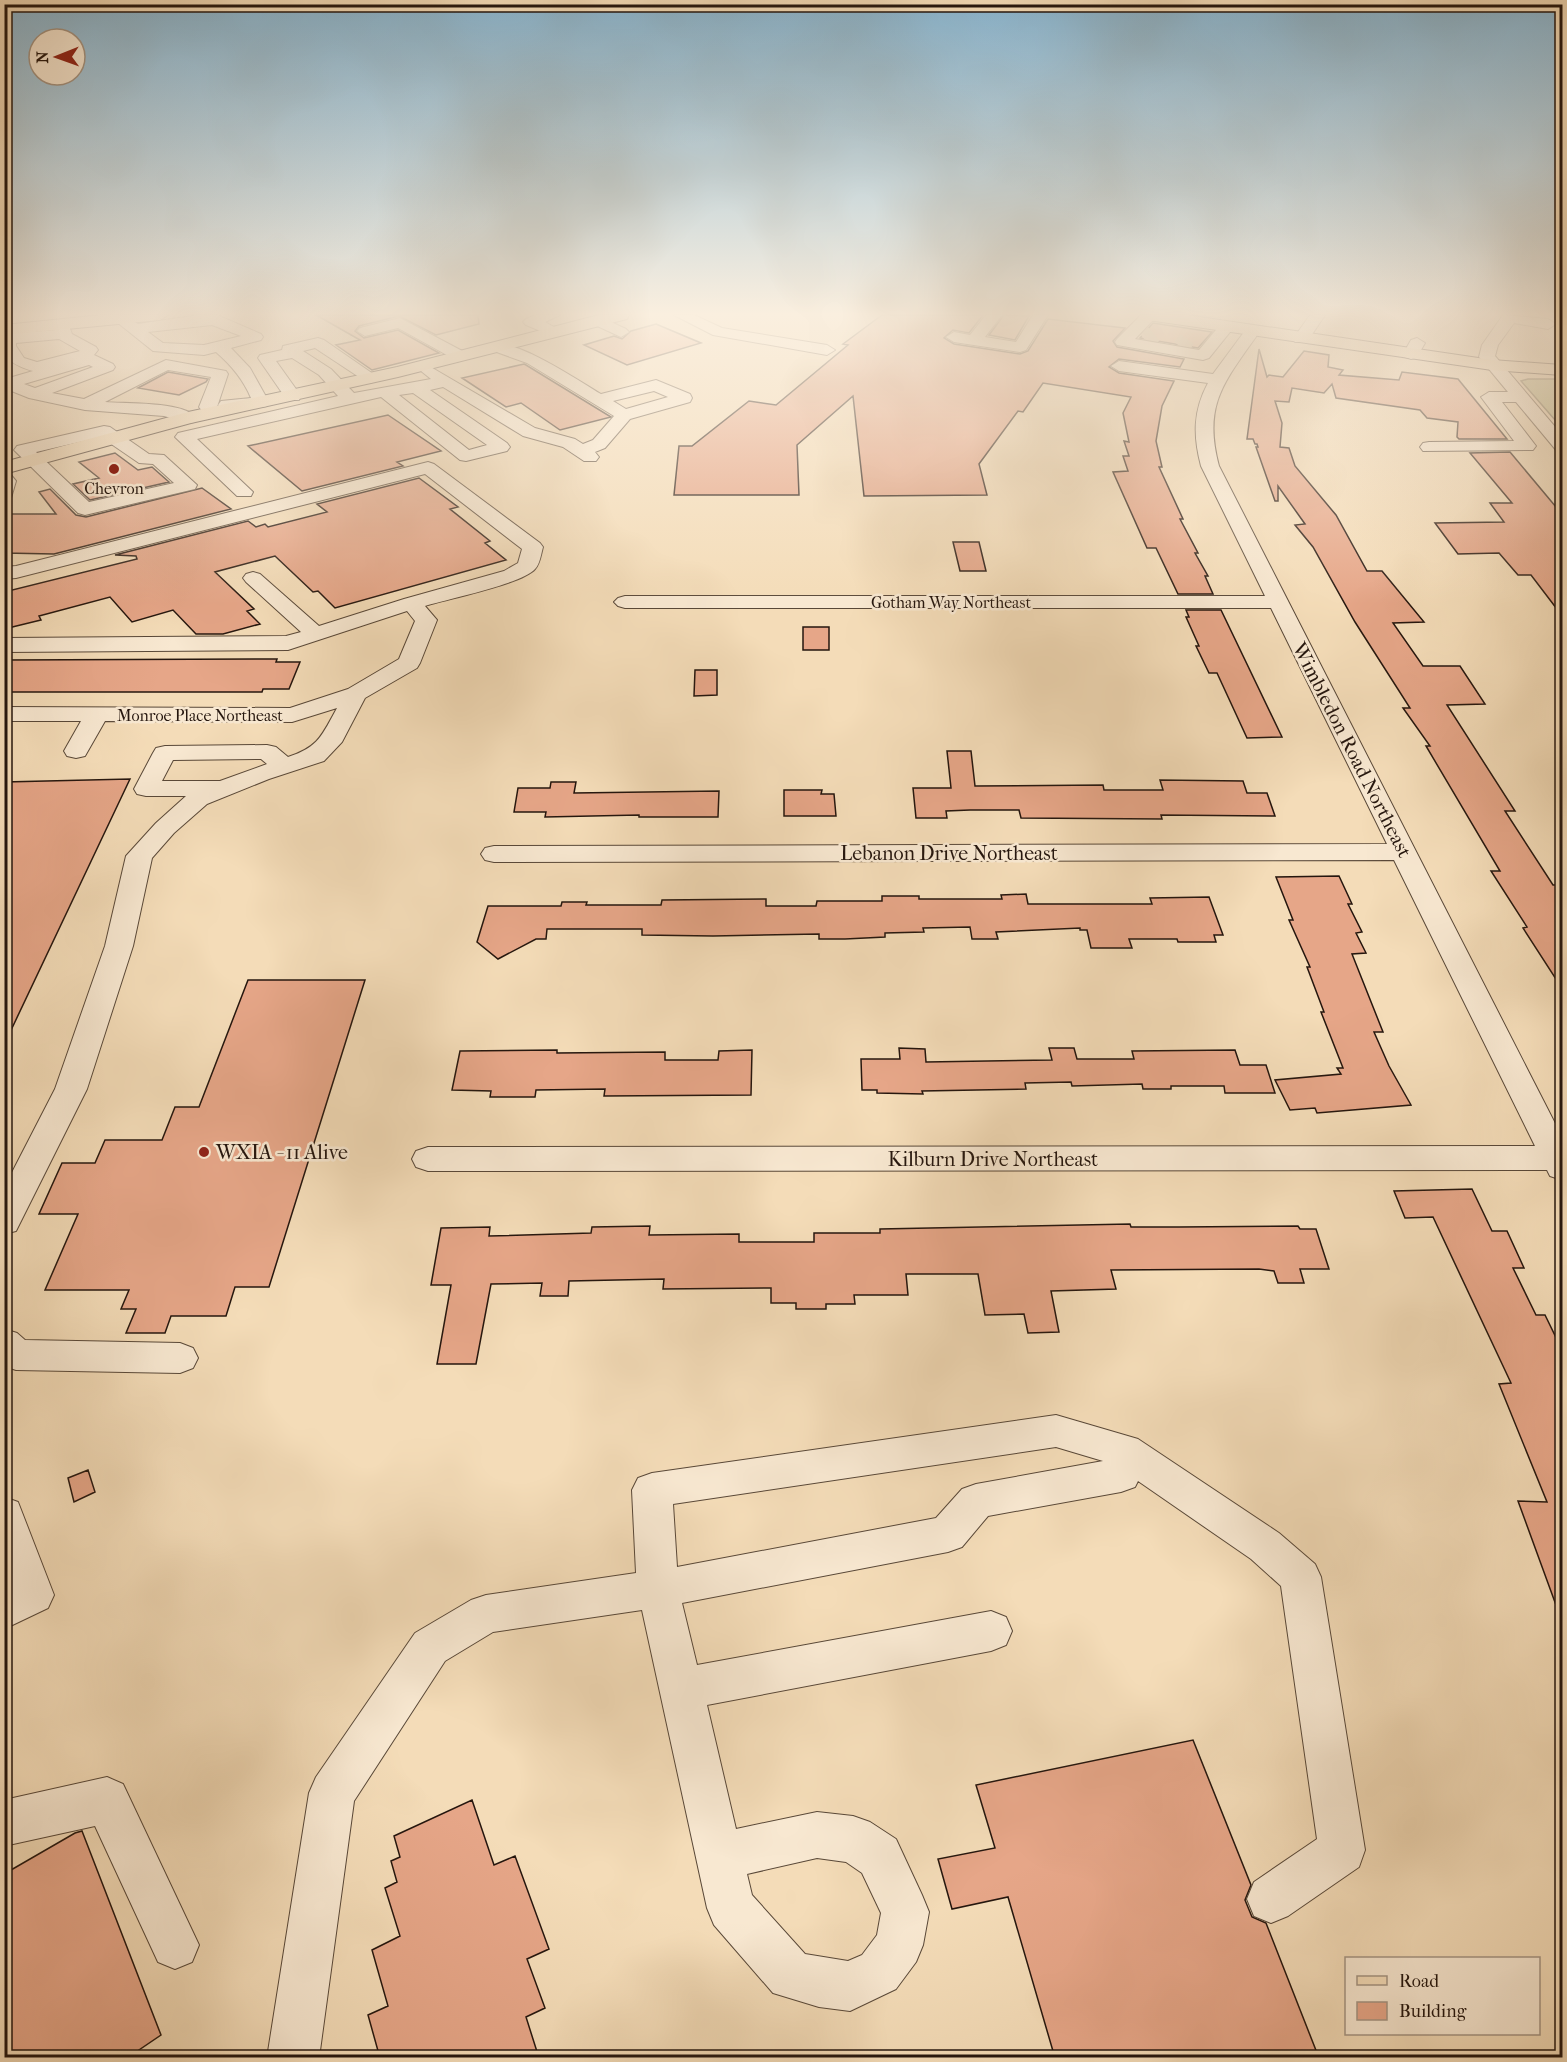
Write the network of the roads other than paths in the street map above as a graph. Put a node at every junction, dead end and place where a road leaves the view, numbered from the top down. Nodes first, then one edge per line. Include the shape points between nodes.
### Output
1 (58, 411) edge
2 (71, 411) edge
3 (189, 411) edge
4 (219, 411) edge
5 (275, 411) edge
6 (361, 411) edge
7 (409, 411) edge
8 (449, 411) edge
9 (495, 411) edge
10 (618, 411) edge
11 (637, 411) edge
12 (1204, 411) edge
13 (1500, 411) edge
14 (1532, 411) edge
15 (63, 415) junction
16 (624, 415) junction
17 (163, 417) junction
18 (355, 417) dead end
19 (117, 422) junction
20 (233, 443) dead end
21 (1563, 446) edge
22 (1429, 447) dead end
23 (200, 451) junction
24 (38, 453) junction
25 (4, 468) edge
26 (4, 479) edge
27 (244, 492) dead end
28 (4, 494) edge
29 (4, 573) edge
30 (253, 578) dead end
31 (625, 602) dead end
32 (1278, 602) junction
33 (419, 612) junction
34 (316, 634) junction
35 (4, 645) edge
36 (356, 694) junction
37 (4, 714) edge
38 (97, 714) junction
39 (76, 751) dead end
40 (285, 766) junction
41 (225, 788) junction
42 (1404, 852) junction
43 (494, 854) dead end
44 (428, 1159) dead end
45 (1560, 1163) edge
46 (4, 1222) edge
47 (4, 1343) edge
48 (180, 1358) dead end
49 (1124, 1451) junction
50 (4, 1514) edge
51 (658, 1589) junction
52 (4, 1610) edge
53 (991, 1631) dead end
54 (682, 1689) junction
55 (4, 1823) edge
56 (720, 1856) dead end
57 (1271, 1899) dead end
58 (175, 1945) dead end
59 (293, 2058) edge

1 - 15 street
2 - 15 street
3 - 17 street
4 - 17 main road via 188,418
5 - 23 street via 184,437
6 - 18 street
7 - 8 street via 466,456 501,447
9 - 16 street via 529,432 569,443 585,454
10 - 16 street
11 - 16 street
12 - 32 street, Wimbledon Road Northeast via 1203,448
13 - 22 street via 1527,446
14 - 21 street
15 - 19 street
15 - 19 street
15 - 24 street
17 - 19 main road
17 - 19 street
19 - 24 main road
19 - 24 street via 145,459 158,459 188,485 85,509
20 - 23 street
23 - 27 street
24 - 25 main road
26 - 28 street
29 - 33 street via 428,468 533,547 527,566
30 - 34 street
31 - 32 street, Gotham Way Northeast
32 - 42 street, Wimbledon Road Northeast
33 - 34 street
33 - 36 street, Monroe Place Northeast via 409,663
34 - 35 street via 288,643
36 - 38 street, Monroe Place Northeast via 292,715
36 - 40 street via 330,742 315,756
37 - 38 street, Monroe Place Northeast
38 - 39 street
40 - 41 street
40 - 41 street via 267,753 165,753 146,789
41 - 46 street via 198,799 139,856 119,946 71,1089
42 - 43 street, Lebanon Drive Northeast
42 - 45 street, Wimbledon Road Northeast
44 - 45 street, Kilburn Drive Northeast
47 - 48 street via 16,1355
49 - 51 street via 1121,1475 976,1501 948,1534
49 - 51 street via 1056,1431 652,1490
49 - 57 street via 1265,1545 1300,1577 1342,1850
50 - 52 street via 33,1595
51 - 54 street
51 - 59 street via 486,1614 429,1647 332,1793
53 - 54 street
54 - 56 street
55 - 58 street via 106,1800

